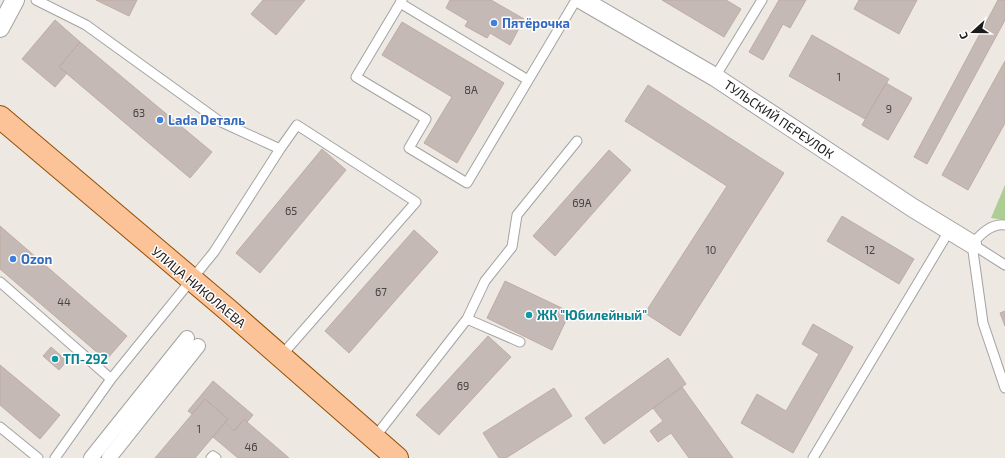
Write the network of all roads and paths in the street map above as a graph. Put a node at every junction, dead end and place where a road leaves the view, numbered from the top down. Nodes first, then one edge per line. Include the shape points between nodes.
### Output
1 (15, 0) edge
2 (36, 0) edge
3 (576, 0) edge
4 (582, 0) edge
5 (762, 0) edge
6 (401, 2) edge
7 (0, 28) edge
8 (715, 77) junction
9 (528, 80) junction
10 (0, 117) edge
11 (577, 141) dead end
12 (280, 149) junction
13 (1005, 225) edge
14 (949, 231) junction
15 (972, 244) junction
16 (1005, 265) edge
17 (190, 280) junction
18 (0, 282) edge
19 (467, 319) junction
20 (520, 342) dead end
21 (281, 356) junction
22 (111, 379) junction
23 (1005, 388) edge
24 (0, 427) edge
25 (374, 437) junction
26 (38, 458) edge
27 (55, 458) edge
28 (91, 458) edge
29 (108, 458) edge
30 (211, 458) edge
31 (216, 458) edge
32 (396, 458) edge
33 (813, 458) edge

1 - 7 street
2 - 12 lane via 86,25 219,121
3 - 9 lane
4 - 8 street, ТУЛЬСКИЙ ПЕРЕУЛОК
5 - 8 lane
6 - 9 lane
6 - 9 lane via 356,77 426,119 409,148 467,183
8 - 14 street, ТУЛЬСКИЙ ПЕРЕУЛОК
10 - 17 main road, УЛИЦА НИКОЛАЕВА
11 - 19 lane via 517,215 512,247 485,281
12 - 17 lane via 214,252
12 - 21 lane via 296,125 416,202
13 - 15 lane via 1001,224 984,232
14 - 15 street, ТУЛЬСКИЙ ПЕРЕУЛОК
14 - 33 lane
15 - 16 lane
15 - 23 lane via 983,323
17 - 21 main road, УЛИЦА НИКОЛАЕВА
17 - 22 lane
18 - 22 lane
19 - 20 lane
19 - 25 lane
21 - 25 main road, УЛИЦА НИКОЛАЕВА
22 - 27 lane
24 - 26 lane
25 - 32 main road, УЛИЦА НИКОЛАЕВА
28 - 29 street via 192,342
30 - 31 lane

